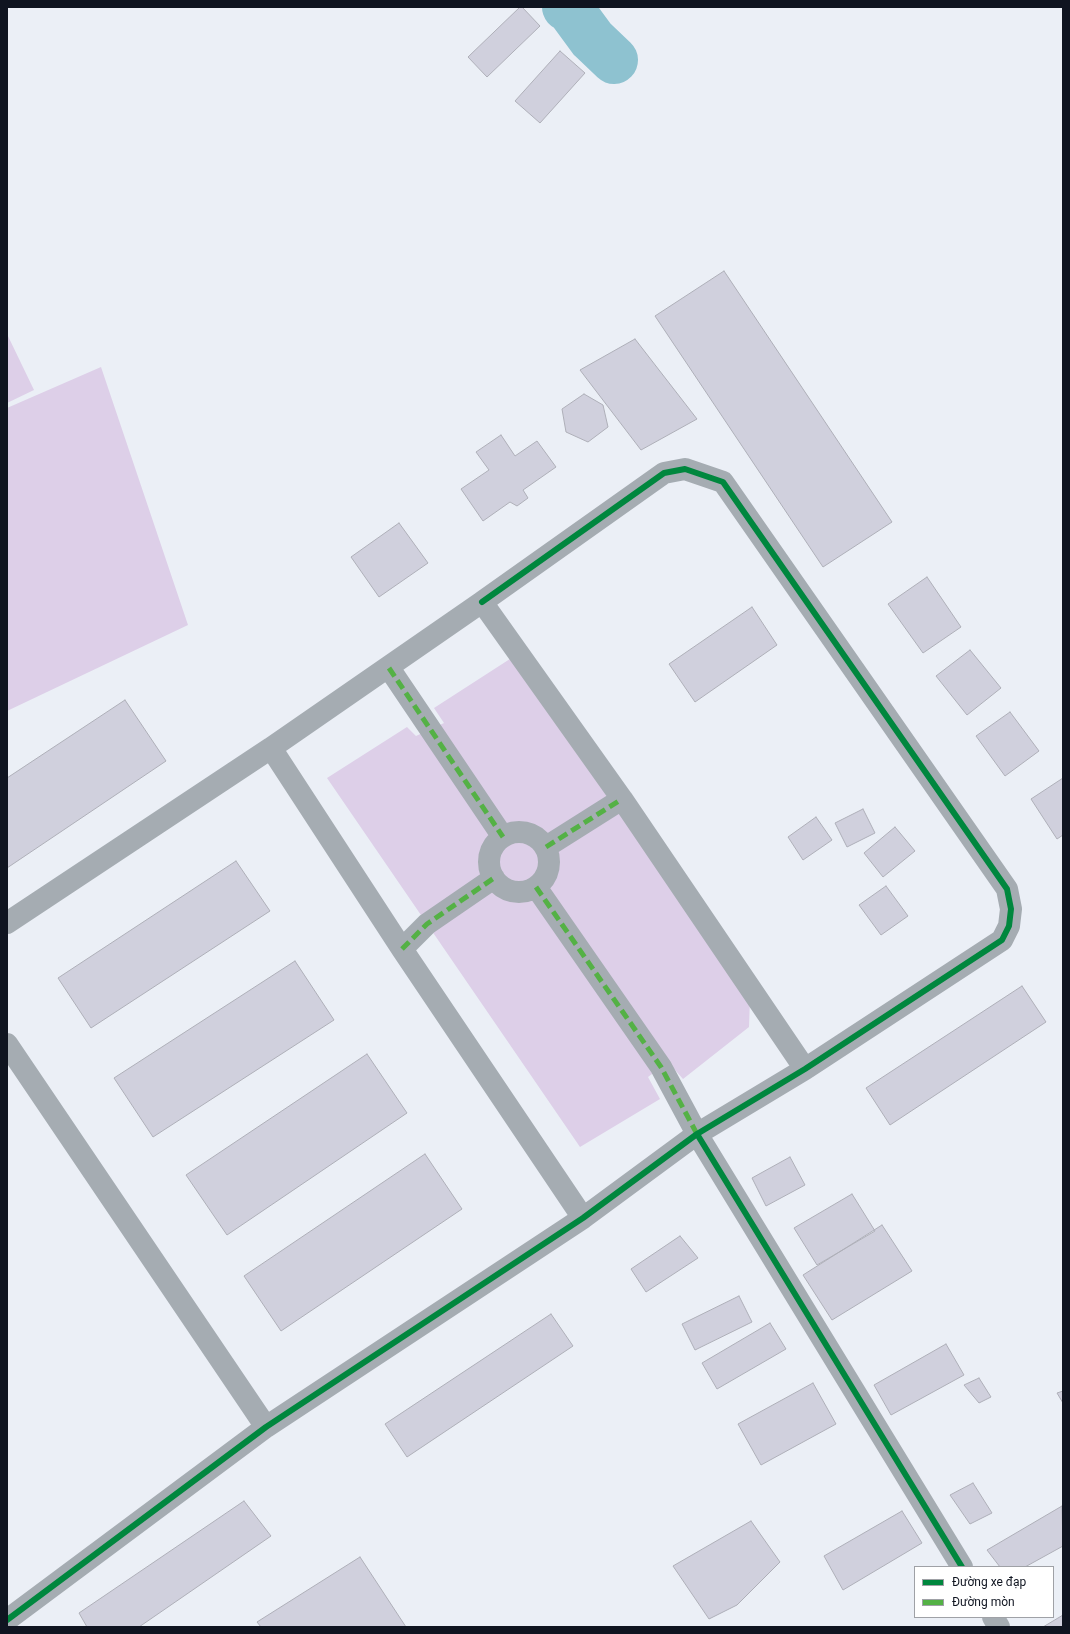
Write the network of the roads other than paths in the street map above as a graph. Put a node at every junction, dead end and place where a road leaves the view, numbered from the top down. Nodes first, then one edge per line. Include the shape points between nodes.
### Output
1 (482, 602) junction
2 (389, 668) junction
3 (270, 748) junction
4 (622, 799) junction
5 (503, 837) junction
6 (546, 848) junction
7 (494, 878) junction
8 (536, 887) junction
9 (7, 923) edge
10 (402, 949) junction
11 (7, 1044) edge
12 (805, 1069) junction
13 (696, 1134) junction
14 (583, 1218) junction
15 (266, 1427) junction
16 (961, 1566) edge
17 (994, 1618) edge
18 (7, 1620) edge
19 (999, 1627) edge

1 - 2 street
1 - 4 street
1 - 12 street via 664,473 685,469 723,482 1007,889 1011,909 1009,926 1002,940
2 - 3 street
2 - 5 street
3 - 9 street
3 - 10 street
4 - 6 street
4 - 12 street
5 - 6 street via 516,833 531,835
5 - 7 street via 496,844 489,860
6 - 8 street via 550,865 543,881
7 - 8 street via 508,890 517,892
7 - 10 street via 427,924
8 - 13 street via 661,1067
10 - 14 street
11 - 15 street
12 - 13 street
13 - 14 street
13 - 16 street
14 - 15 street
15 - 18 street
17 - 19 street

